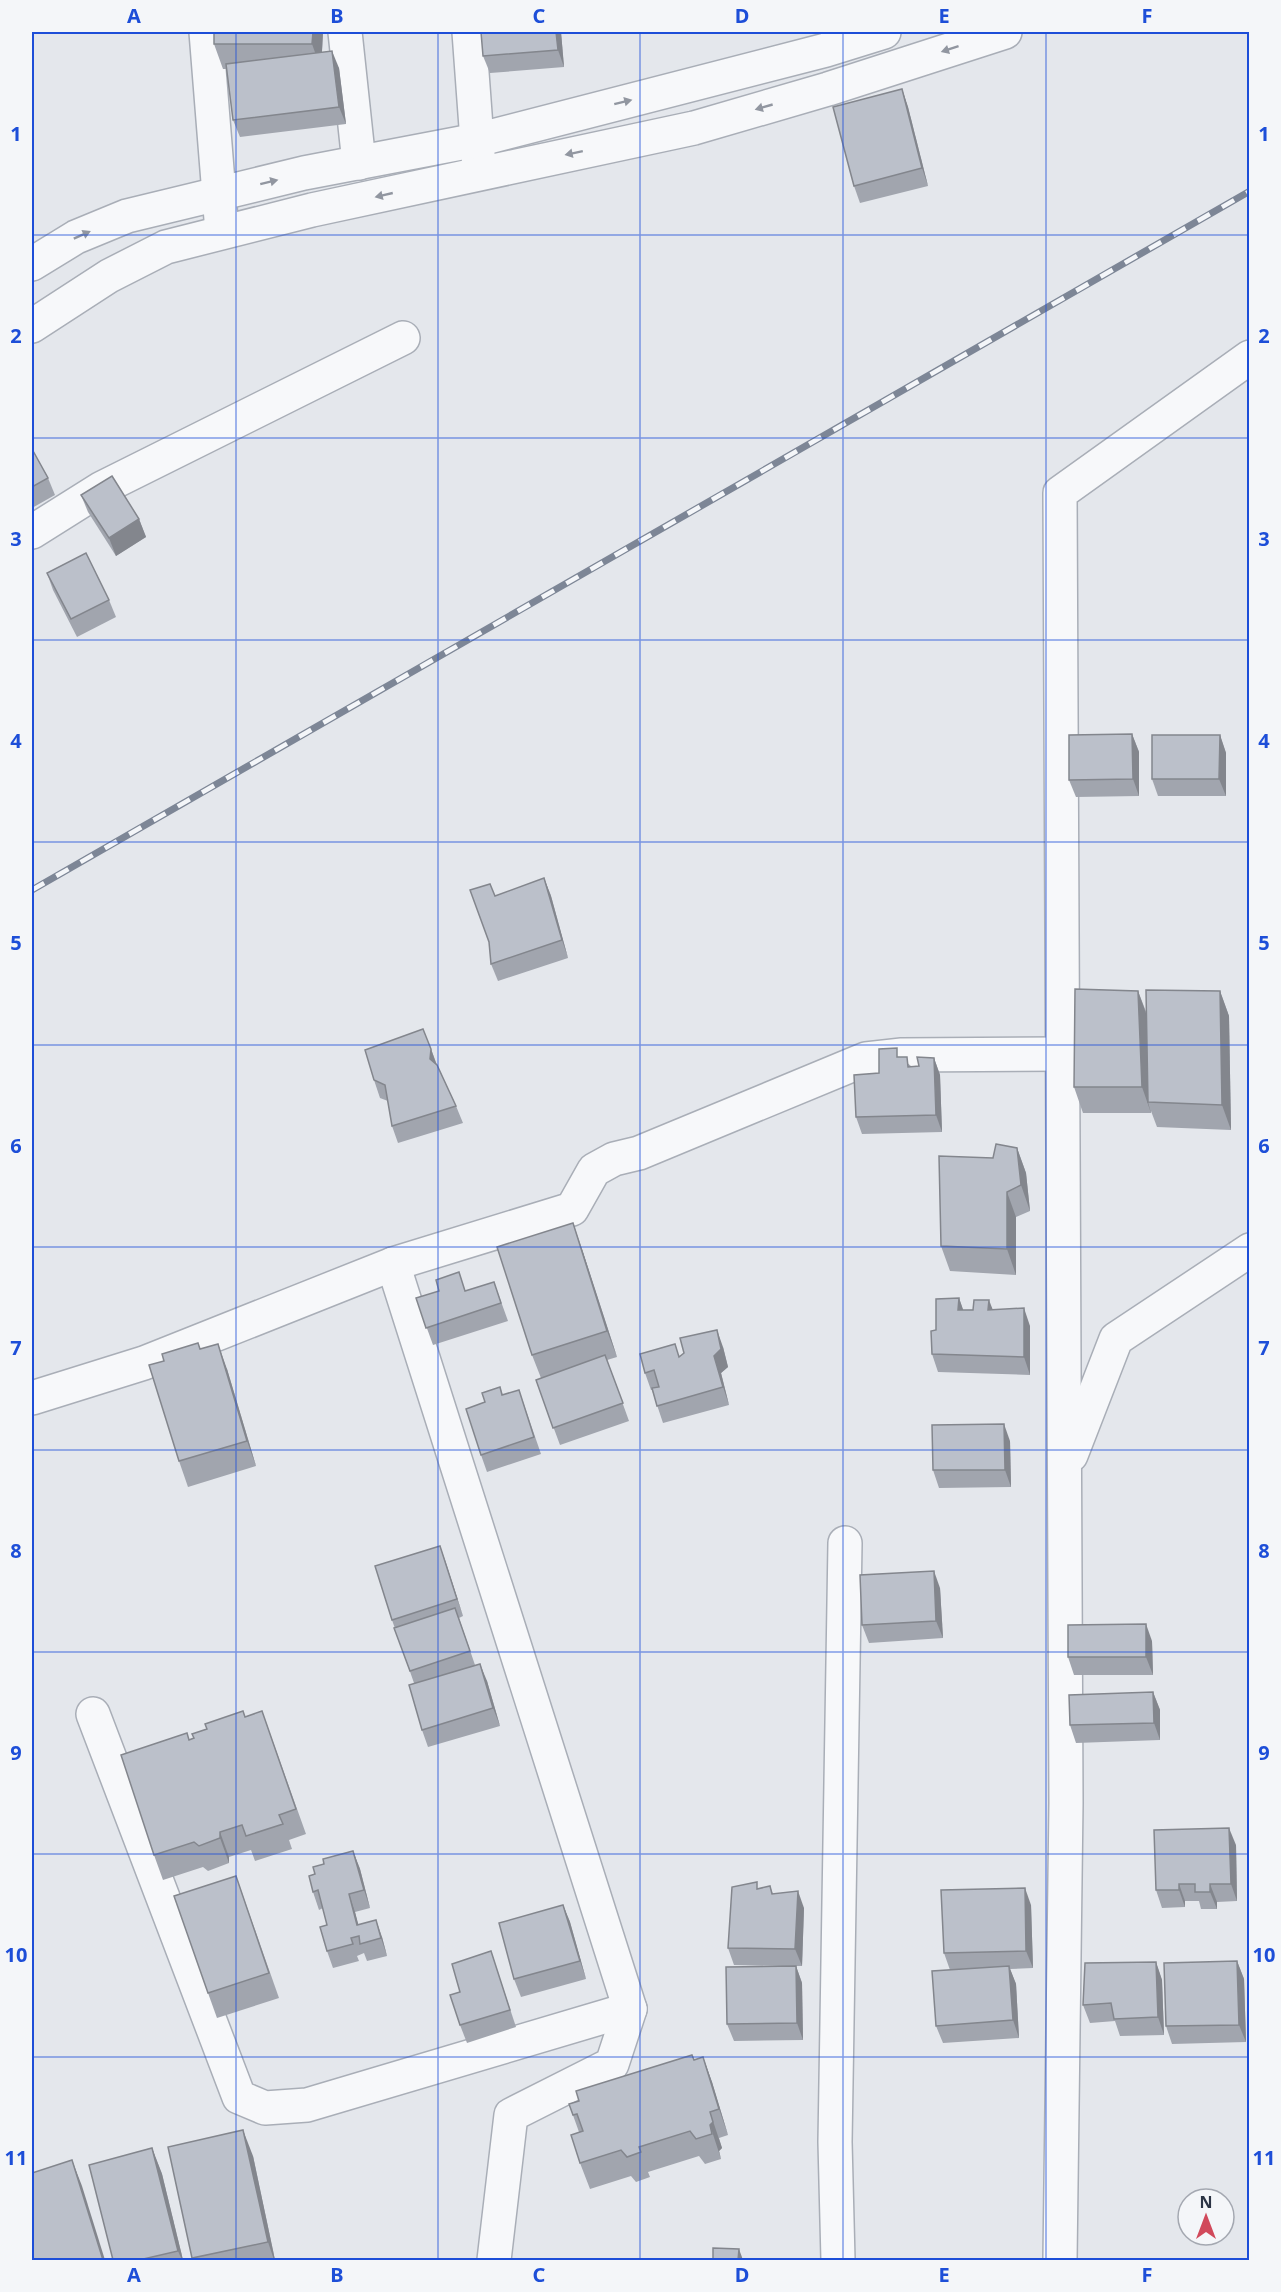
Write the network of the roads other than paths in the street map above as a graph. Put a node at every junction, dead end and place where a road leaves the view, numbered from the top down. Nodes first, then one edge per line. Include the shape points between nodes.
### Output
1 (206, 32) edge
2 (345, 32) edge
3 (469, 32) edge
4 (884, 32) edge
5 (1005, 32) edge
6 (826, 41) edge
7 (477, 140) junction
8 (358, 163) junction
9 (480, 173) junction
10 (219, 195) junction
11 (222, 232) junction
12 (32, 264) edge
13 (32, 326) edge
14 (403, 338) dead end
15 (1250, 357) edge
16 (32, 532) edge
17 (1063, 1054) junction
18 (1250, 1250) edge
19 (393, 1264) junction
20 (32, 1398) edge
21 (1065, 1470) junction
22 (845, 1543) dead end
23 (93, 1714) dead end
24 (630, 2009) junction
25 (494, 2260) edge
26 (838, 2260) edge
27 (1060, 2260) edge

1 - 10 street
2 - 8 street
3 - 7 street
4 - 6 street
5 -> 9 street via 694,128
7 -> 6 street
7 - 8 street
7 - 9 street
10 -> 8 street
9 -> 11 street
10 - 11 street
12 -> 10 street via 76,237 128,216
11 - 13 street via 166,247 109,276
14 - 16 street via 102,488
15 - 17 street via 1060,493
17 - 19 street via 902,1055 866,1059 639,1153 614,1159 594,1170 572,1209
17 - 21 street
18 - 21 street via 1116,1339
19 - 20 street via 144,1363
19 - 24 street
21 - 27 street via 1066,1803
22 - 26 street via 835,2142
23 - 24 street via 239,2097 265,2108 307,2105
24 - 25 street via 612,2064 511,2115

